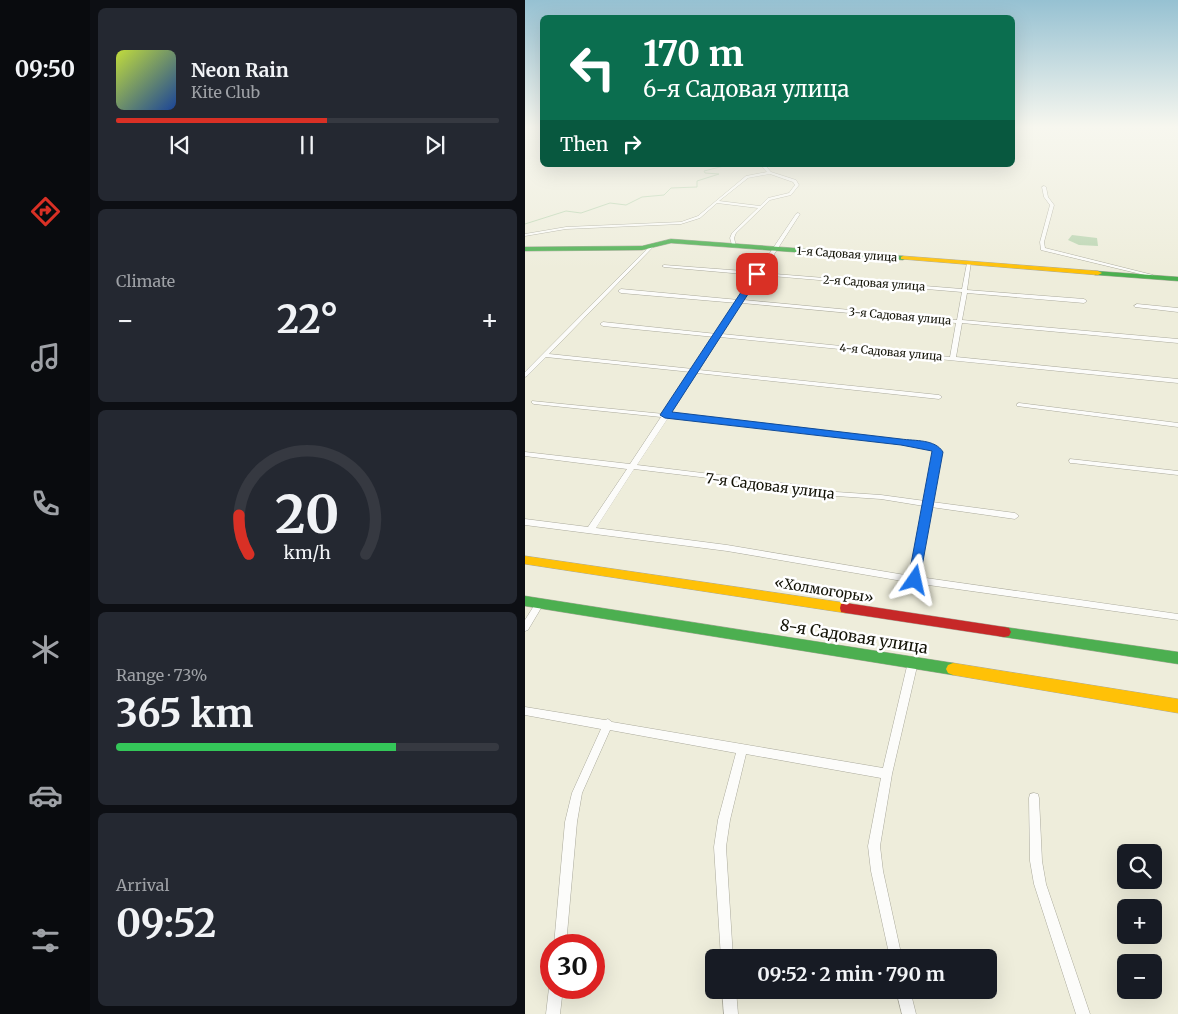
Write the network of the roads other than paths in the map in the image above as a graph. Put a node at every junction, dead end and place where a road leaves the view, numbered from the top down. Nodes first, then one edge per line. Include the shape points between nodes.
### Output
1 (757, 175) edge
2 (777, 175) edge
3 (1044, 187) dead end
4 (716, 202) junction
5 (762, 207) junction
6 (798, 214) dead end
7 (525, 235) edge
8 (734, 245) junction
9 (651, 246) junction
10 (775, 248) junction
11 (525, 249) edge
12 (969, 263) junction
13 (664, 266) dead end
14 (757, 274) junction
15 (1142, 276) junction
16 (1178, 278) edge
17 (963, 290) junction
18 (621, 291) dead end
19 (1084, 301) dead end
20 (739, 302) junction
21 (1137, 306) dead end
22 (1178, 310) edge
23 (959, 322) junction
24 (603, 324) dead end
25 (718, 334) junction
26 (1178, 341) edge
27 (545, 355) junction
28 (953, 358) junction
29 (695, 370) junction
30 (525, 375) edge
31 (1178, 381) edge
32 (939, 397) dead end
33 (534, 402) dead end
34 (1019, 405) dead end
35 (665, 415) junction
36 (1178, 425) edge
37 (525, 454) edge
38 (1072, 461) dead end
39 (631, 467) junction
40 (1178, 473) edge
41 (929, 505) junction
42 (1015, 516) dead end
43 (525, 522) edge
44 (590, 531) junction
45 (525, 560) edge
46 (915, 580) junction
47 (525, 601) edge
48 (541, 603) junction
49 (1178, 617) edge
50 (525, 627) edge
51 (1178, 658) edge
52 (913, 662) junction
53 (1178, 706) edge
54 (525, 711) edge
55 (608, 724) junction
56 (742, 749) junction
57 (887, 774) junction
58 (1034, 798) dead end
59 (561, 934) edge
60 (726, 949) edge
61 (894, 949) edge
62 (555, 999) edge
63 (730, 999) edge
64 (905, 999) edge
65 (553, 1014) edge
66 (731, 1014) edge
67 (909, 1014) edge
68 (1083, 1014) edge

1 - 4 street via 747,177
2 - 5 street via 795,181 797,185 789,194 771,197
3 - 15 street via 1052,205 1043,249
4 - 5 street
4 - 7 street via 699,217 681,222 566,228
5 - 8 street via 732,238
6 - 10 street
8 - 9 main road, 1-я Садовая улица via 671,241
8 - 10 main road, 1-я Садовая улица
9 - 11 main road, 1-я Садовая улица
9 - 27 street
10 - 12 main road, 1-я Садовая улица
10 - 14 street
12 - 15 main road, 1-я Садовая улица
12 - 17 street
13 - 14 street, 2-я Садовая улица
14 - 17 street, 2-я Садовая улица
14 - 20 street
15 - 16 main road, 1-я Садовая улица
17 - 19 street, 2-я Садовая улица
17 - 23 street
18 - 20 street, 3-я Садовая улица
20 - 23 street, 3-я Садовая улица
20 - 25 street
21 - 22 street
23 - 26 street, 3-я Садовая улица
23 - 28 street
24 - 25 street, 4-я Садовая улица
25 - 28 street, 4-я Садовая улица
25 - 29 street
27 - 29 street
27 - 30 street
28 - 31 street, 4-я Садовая улица
29 - 32 street
29 - 35 street
33 - 35 street
34 - 36 street
35 - 39 street
35 - 41 street via 930,446 936,449 937,455
37 - 39 street, 7-я Садовая улица
38 - 40 street
39 - 41 street, 7-я Садовая улица
39 - 44 street
41 - 42 street, 7-я Садовая улица
41 - 46 street
43 - 44 street
44 - 46 street via 757,552
45 - 51 main road, «Холмогоры»
46 - 49 street
47 - 48 main road, 8-я Садовая улица
48 - 50 street
48 - 52 main road, 8-я Садовая улица
52 - 53 main road, 8-я Садовая улица
52 - 57 street
54 - 55 street
55 - 56 street
55 - 59 street via 577,793 571,822
56 - 57 street
56 - 60 street via 720,848
57 - 61 street via 874,846
58 - 68 street via 1040,884
62 - 65 street
63 - 66 street
64 - 67 street

